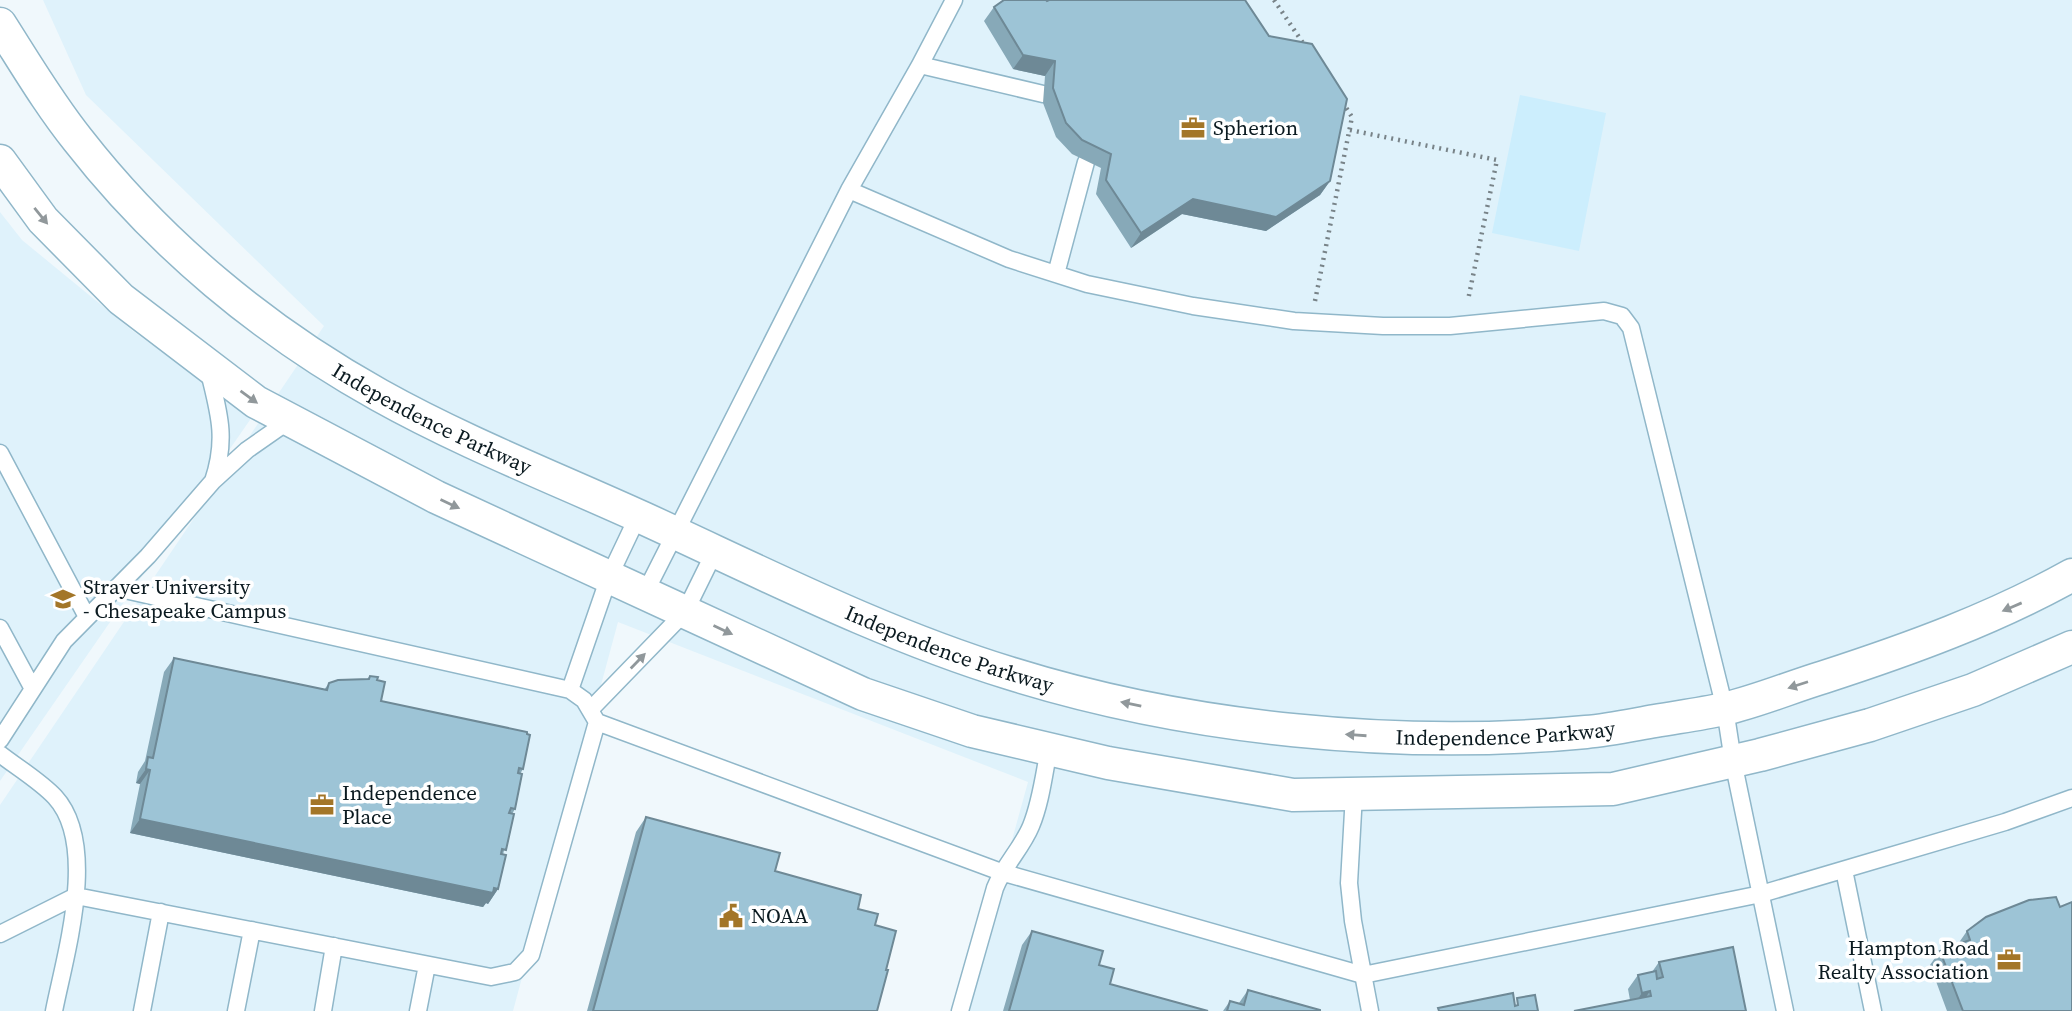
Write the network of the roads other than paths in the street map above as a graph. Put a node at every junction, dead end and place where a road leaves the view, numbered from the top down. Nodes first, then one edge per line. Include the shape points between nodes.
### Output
1 (954, 0) edge
2 (0, 24) edge
3 (920, 65) junction
4 (1043, 94) dead end
5 (0, 162) edge
6 (1086, 162) edge
7 (849, 190) junction
8 (1056, 274) junction
9 (207, 365) junction
10 (290, 420) junction
11 (0, 453) edge
12 (213, 481) junction
13 (638, 516) junction
14 (675, 533) junction
15 (715, 551) junction
16 (2072, 575) edge
17 (608, 577) junction
18 (116, 588) junction
19 (645, 593) junction
20 (685, 612) junction
21 (87, 617) junction
22 (0, 628) edge
23 (2072, 647) edge
24 (33, 689) junction
25 (570, 690) junction
26 (1725, 709) junction
27 (594, 716) junction
28 (0, 740) edge
29 (1049, 749) junction
30 (0, 754) edge
31 (1734, 761) junction
32 (1354, 794) junction
33 (2072, 798) edge
34 (1844, 870) junction
35 (1001, 872) junction
36 (1761, 894) junction
37 (76, 896) junction
38 (161, 912) junction
39 (252, 930) junction
40 (0, 934) edge
41 (334, 946) junction
42 (427, 965) junction
43 (1363, 975) junction
44 (54, 1011) edge
45 (142, 1011) edge
46 (236, 1011) edge
47 (323, 1011) edge
48 (418, 1011) edge
49 (960, 1011) edge
50 (1370, 1011) edge
51 (1785, 1011) edge
52 (1873, 1011) edge

1 - 3 lane
2 - 13 street, Independence Parkway via 80,144 142,214 183,255 295,344 378,395
3 - 4 lane
3 - 7 lane
5 -> 9 street via 43,220 121,299
6 - 8 lane
7 - 8 lane via 1009,259
7 - 14 lane
8 - 26 lane via 1087,285 1193,306 1310,321 1462,325 1604,311 1622,316 1631,328
9 -> 10 street via 256,402
9 - 12 lane via 222,432
10 - 12 lane
10 -> 17 street via 436,497
11 - 21 lane
12 - 18 lane
13 - 14 street, Independence Parkway
13 - 17 lane
14 - 15 street, Independence Parkway
14 - 19 lane
15 - 20 lane
26 -> 15 street, Independence Parkway via 1588,732 1490,737 1285,730 1190,716 1012,674 963,657 851,614
16 -> 26 street, Independence Parkway via 2022,603 1910,649
17 - 19 street
17 - 25 lane
18 - 21 lane
18 - 25 lane
19 - 20 street
27 -> 20 lane
20 -> 29 street via 863,694 971,731
21 - 24 lane via 64,640
22 - 24 lane
23 - 31 street via 1973,690
24 - 28 lane
25 - 27 lane via 584,700
26 - 31 lane
27 - 35 lane
27 - 42 lane via 531,955 515,972 491,977
29 - 32 street via 1293,795
29 - 35 lane via 1032,824
30 - 37 lane via 56,798 69,823 77,858
31 - 32 street via 1613,789
31 - 36 lane
32 - 43 lane via 1349,883
33 - 34 lane
34 - 36 lane
34 - 52 lane
35 - 43 lane
35 - 49 lane
36 - 43 lane
36 - 51 lane
37 - 38 lane
37 - 40 lane
37 - 44 lane
38 - 39 lane
38 - 45 lane
39 - 41 lane
39 - 46 lane
41 - 42 lane
41 - 47 lane
42 - 48 lane
43 - 50 lane

